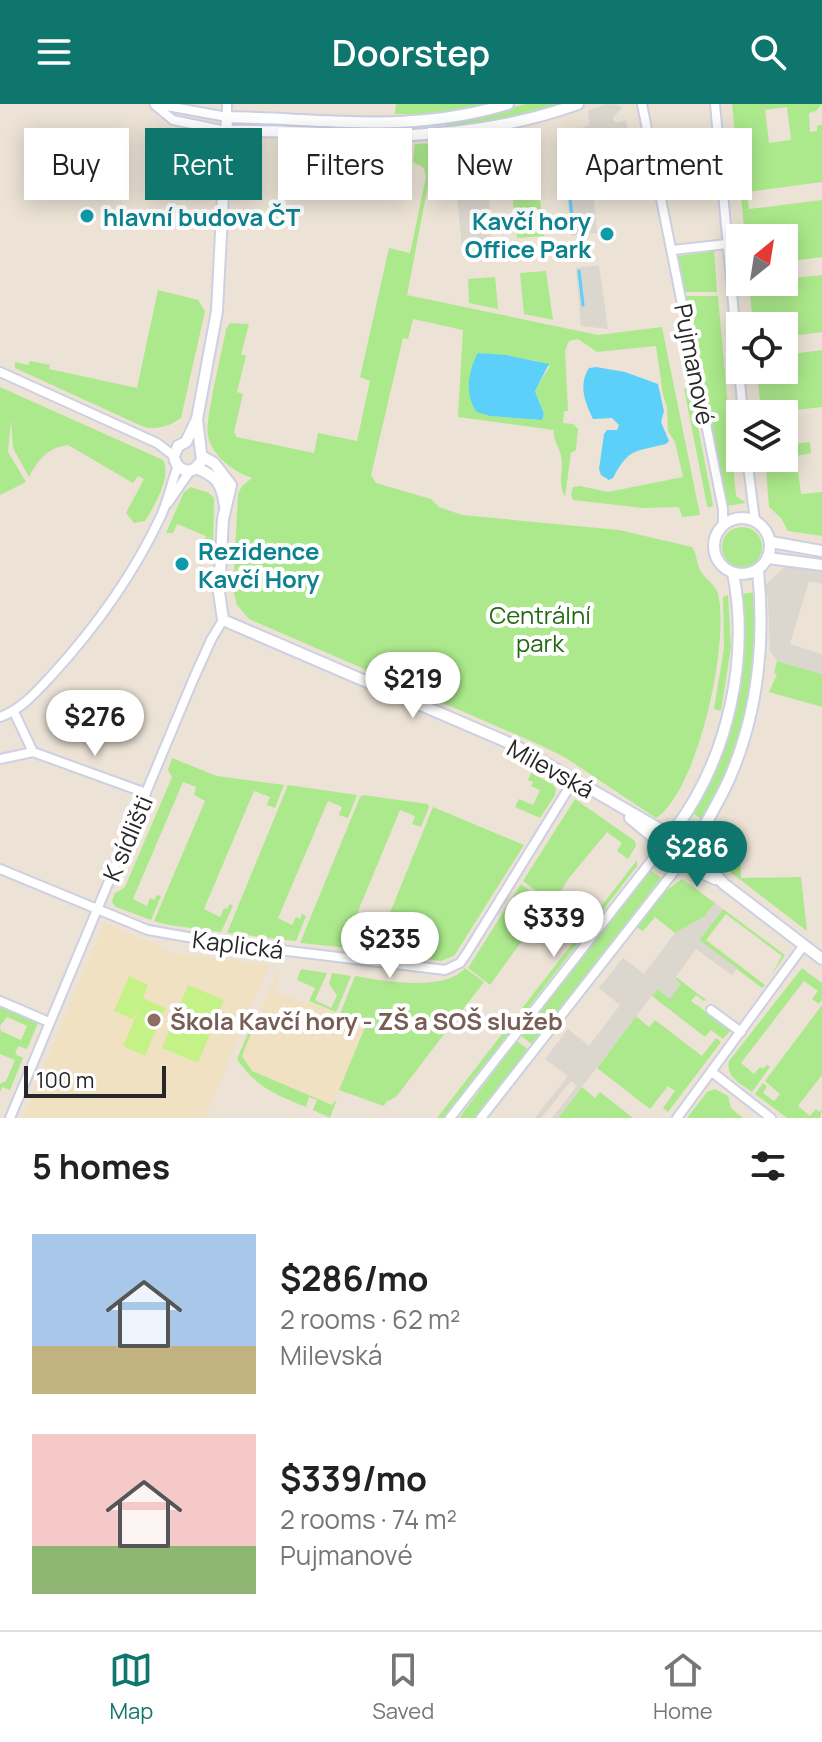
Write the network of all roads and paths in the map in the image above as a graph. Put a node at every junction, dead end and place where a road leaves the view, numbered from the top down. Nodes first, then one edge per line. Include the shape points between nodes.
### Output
1 (155, 104) edge
2 (227, 104) edge
3 (508, 104) edge
4 (578, 104) edge
5 (642, 104) edge
6 (715, 104) edge
7 (227, 117) junction
8 (212, 128) edge
9 (226, 128) edge
10 (262, 130) edge
11 (223, 200) edge
12 (726, 232) edge
13 (726, 244) edge
14 (673, 250) junction
15 (732, 296) edge
16 (0, 372) edge
17 (742, 400) edge
18 (197, 419) junction
19 (179, 452) junction
20 (201, 452) junction
21 (193, 469) junction
22 (749, 472) edge
23 (165, 507) junction
24 (225, 508) junction
25 (755, 521) junction
26 (723, 526) junction
27 (771, 542) junction
28 (822, 551) edge
29 (768, 558) junction
30 (822, 565) edge
31 (758, 570) junction
32 (733, 573) junction
33 (223, 620) junction
34 (14, 712) junction
35 (0, 717) edge
36 (33, 752) junction
37 (0, 759) edge
38 (575, 778) junction
39 (146, 793) junction
40 (613, 804) junction
41 (670, 830) junction
42 (659, 846) junction
43 (695, 848) junction
44 (681, 864) junction
45 (0, 869) edge
46 (724, 884) junction
47 (96, 910) junction
48 (804, 945) junction
49 (822, 959) edge
50 (0, 1001) edge
51 (711, 1010) dead end
52 (49, 1022) junction
53 (741, 1032) junction
54 (712, 1072) junction
55 (10, 1118) edge
56 (450, 1118) edge
57 (481, 1118) edge
58 (677, 1118) edge
59 (771, 1118) edge

1 - 7 street
1 - 8 street via 173,120
2 - 7 street
3 - 7 street via 455,117 387,124
4 - 10 street via 445,133
5 - 14 street, Pujmanové
6 - 12 street, Pujmanové
7 - 9 street
11 - 18 street via 220,283
13 - 14 street
14 - 26 street, Pujmanové
15 - 17 street, Pujmanové
16 - 19 street
18 - 19 street
18 - 20 street
19 - 20 street
19 - 21 street
19 - 23 street
20 - 21 street
20 - 24 street via 231,485
21 - 23 street
21 - 24 street via 219,481
22 - 25 street
23 - 34 street via 124,585 76,648
24 - 33 street via 219,592
25 - 26 street via 738,518
25 - 27 street
26 - 32 street via 714,549
27 - 28 street
27 - 29 street
29 - 30 street
29 - 31 street
31 - 32 street
31 - 43 street via 762,631 752,710 731,776
32 - 41 street via 738,650 730,705 707,773 690,807
33 - 38 street, Milevská via 514,745
33 - 39 street, K sídlišti
34 - 35 street
34 - 36 street
36 - 37 street
36 - 39 street
38 - 40 street, Milevská
38 - 47 street, Kaplická via 467,953 445,970 169,934
39 - 47 street, K sídlišti
40 - 41 street, Milevská
40 - 42 street, Milevská
41 - 42 street
41 - 43 street, Milevská via 690,833
42 - 44 street, Milevská via 664,860
42 - 56 street
43 - 44 street
43 - 46 street, Milevská
44 - 46 street, Milevská
44 - 57 street
45 - 47 street, Kaplická
46 - 48 street, Milevská
47 - 52 street, K sídlišti
48 - 49 street, Milevská
48 - 53 street
50 - 52 street
51 - 53 street
52 - 55 street, K sídlišti
53 - 54 street
54 - 58 street
54 - 59 street

